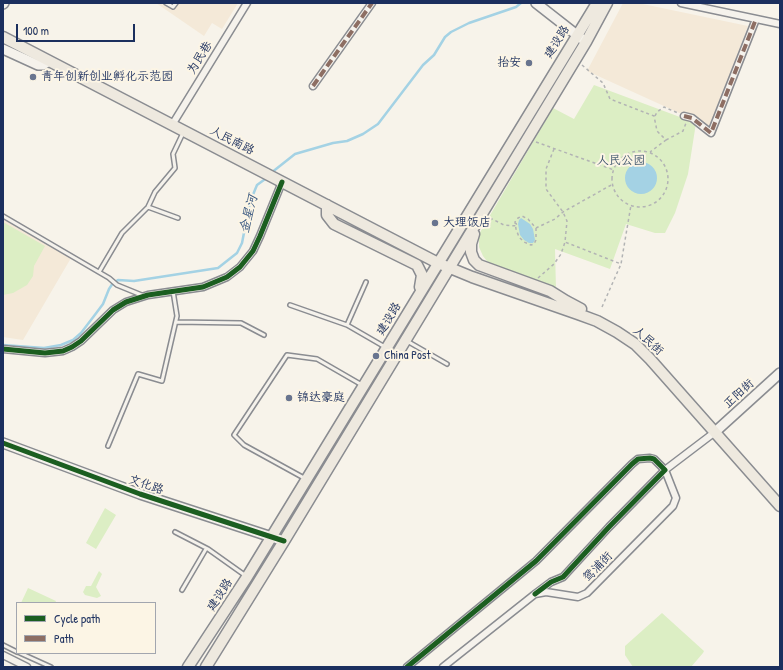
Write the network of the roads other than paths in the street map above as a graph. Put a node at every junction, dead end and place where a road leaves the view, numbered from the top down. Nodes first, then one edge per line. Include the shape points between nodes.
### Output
1 (166, 3) edge
2 (176, 3) edge
3 (247, 3) edge
4 (372, 3) edge
5 (536, 3) edge
6 (597, 3) edge
7 (607, 3) edge
8 (681, 3) edge
9 (756, 19) junction
10 (780, 24) edge
11 (577, 35) junction
12 (3, 37) edge
13 (586, 42) junction
14 (3, 50) edge
15 (49, 61) junction
16 (313, 86) dead end
17 (684, 116) road end
18 (172, 125) junction
19 (184, 131) junction
20 (278, 180) junction
21 (327, 205) junction
22 (148, 207) junction
23 (3, 216) edge
24 (480, 216) junction
25 (178, 218) dead end
26 (438, 263) junction
27 (449, 268) junction
28 (100, 272) junction
29 (366, 282) dead end
30 (173, 291) junction
31 (145, 296) junction
32 (418, 296) junction
33 (290, 305) dead end
34 (176, 322) junction
35 (347, 325) junction
36 (606, 326) junction
37 (264, 335) dead end
38 (406, 340) junction
39 (386, 348) junction
40 (3, 350) edge
41 (447, 364) dead end
42 (780, 373) edge
43 (363, 385) junction
44 (715, 432) junction
45 (3, 443) edge
46 (108, 446) dead end
47 (665, 470) junction
48 (306, 479) junction
49 (780, 506) edge
50 (175, 532) dead end
51 (272, 536) junction
52 (284, 541) junction
53 (206, 548) junction
54 (247, 577) junction
55 (182, 590) dead end
56 (535, 594) junction
57 (3, 645) edge
58 (16, 652) edge
59 (22, 654) edge
60 (3, 655) edge
61 (27, 667) edge
62 (51, 667) edge
63 (188, 667) edge
64 (206, 667) edge
65 (407, 667) edge
66 (443, 667) edge

1 - 2 lane via 173,8
3 - 18 street, 为民巷
4 - 16 street
5 - 11 street
6 - 11 main road, 建设路
7 - 13 main road, 建设路
8 - 9 street
9 - 10 street
9 - 17 street via 711,133 692,118
11 - 13 street
11 - 26 main road, 建设路
12 - 15 main road, 人民南路
13 - 24 main road, 建设路
14 - 15 street via 38,65
15 - 18 main road, 人民南路
18 - 19 main road, 人民南路
19 - 20 main road, 人民南路
19 - 22 lane via 173,154 175,168 155,192
20 - 21 main road, 人民南路
20 - 30 street via 258,241 247,260 226,277 210,285
21 - 26 main road, 人民南路
21 - 32 main road via 327,215 334,224 418,266 422,278
22 - 25 lane
22 - 28 lane via 122,232
23 - 28 lane
24 - 27 main road, 建设路
24 - 36 main road via 471,244 472,255 478,265 550,291
26 - 27 main road, 人民南路
26 - 32 main road, 建设路
27 - 36 main road, 人民街 via 572,311
27 - 38 main road, 建设路
28 - 31 lane via 117,285
29 - 35 lane
30 - 31 street
30 - 34 lane via 178,316
31 - 40 street via 118,306 84,339 66,350 45,353
32 - 39 main road, 建设路
33 - 35 lane
34 - 37 lane via 241,323
34 - 46 lane via 162,382 138,374
35 - 39 lane
36 - 44 main road, 人民街 via 625,336 644,352
38 - 41 lane
38 - 52 main road, 建设路
39 - 43 main road, 建设路
42 - 44 street, 正阳街
43 - 48 main road, 建设路
43 - 48 lane via 317,359 287,355 234,435 244,445
44 - 47 street
44 - 49 main road, 人民街
45 - 51 street, 文化路 via 140,494
47 - 56 street via 563,577
47 - 56 street, 鸳浦街 via 676,498 673,506 587,593 578,597 546,592
47 - 65 street via 654,459 638,459 536,561
48 - 51 main road, 建设路
50 - 53 lane
51 - 52 street, 文化路
51 - 54 main road, 建设路
52 - 64 main road, 建设路
53 - 54 lane
53 - 55 lane
54 - 63 main road, 建设路
56 - 66 street
57 - 58 lane
59 - 62 lane
60 - 61 street

